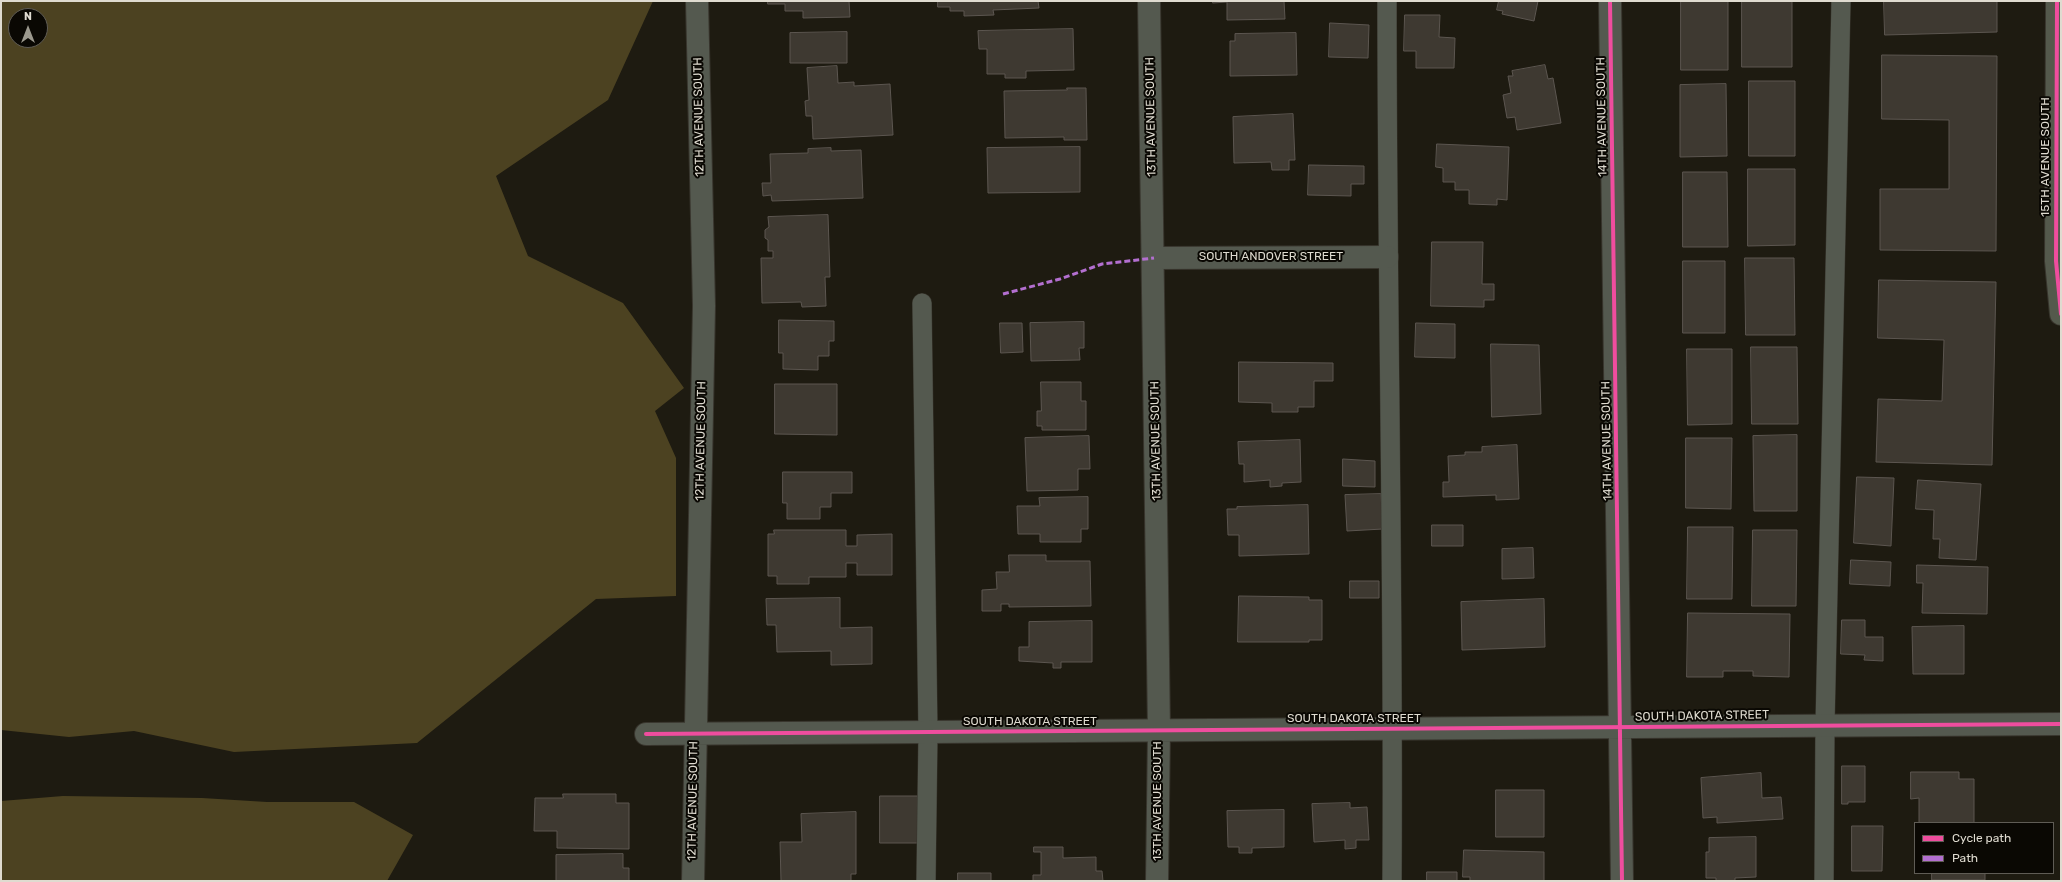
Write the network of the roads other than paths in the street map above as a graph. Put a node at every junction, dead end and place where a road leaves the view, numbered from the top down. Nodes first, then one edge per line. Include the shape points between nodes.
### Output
1 (697, 1) edge
2 (1149, 1) edge
3 (1387, 1) edge
4 (1610, 1) edge
5 (1841, 1) edge
6 (2057, 1) edge
7 (1387, 256) junction
8 (1154, 258) junction
9 (922, 303) dead end
10 (2061, 314) edge
11 (2061, 724) edge
12 (1825, 725) junction
13 (1622, 727) junction
14 (1393, 729) junction
15 (1159, 731) junction
16 (928, 733) junction
17 (646, 734) dead end
18 (694, 735) junction
19 (693, 881) edge
20 (926, 881) edge
21 (1157, 881) edge
22 (1392, 881) edge
23 (1622, 881) edge
24 (1824, 881) edge

1 - 18 street, 12TH AVENUE SOUTH via 704,306
2 - 8 street, 13TH AVENUE SOUTH
3 - 7 lane
4 - 13 street, 14TH AVENUE SOUTH
5 - 12 lane
6 - 10 main road, 15TH AVENUE SOUTH via 2056,261
7 - 8 street, SOUTH ANDOVER STREET
7 - 14 lane
8 - 15 street, 13TH AVENUE SOUTH
9 - 16 lane
11 - 12 street, SOUTH DAKOTA STREET
12 - 13 street, SOUTH DAKOTA STREET
12 - 24 lane
13 - 14 street, SOUTH DAKOTA STREET
13 - 23 street, 14TH AVENUE SOUTH
14 - 15 street, SOUTH DAKOTA STREET
14 - 22 lane
15 - 16 street, SOUTH DAKOTA STREET
15 - 21 street, 13TH AVENUE SOUTH
16 - 18 street, SOUTH DAKOTA STREET
16 - 20 lane
17 - 18 street, SOUTH DAKOTA STREET
18 - 19 street, 12TH AVENUE SOUTH

